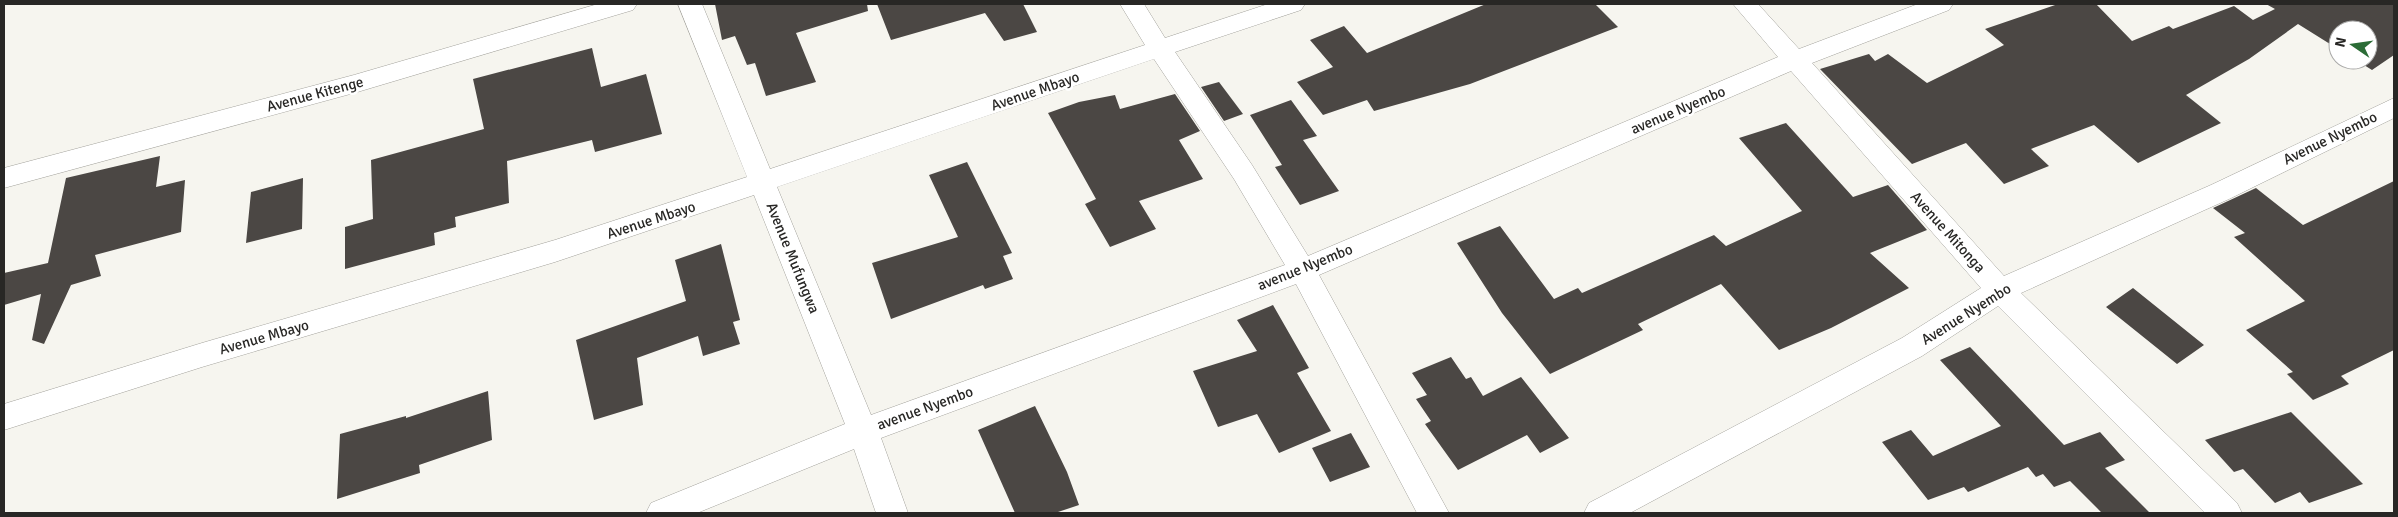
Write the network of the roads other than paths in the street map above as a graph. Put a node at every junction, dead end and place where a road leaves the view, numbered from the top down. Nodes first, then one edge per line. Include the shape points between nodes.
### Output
1 (624, 4) edge
2 (690, 4) edge
3 (1132, 4) edge
4 (1293, 4) edge
5 (1745, 4) edge
6 (1941, 4) edge
7 (1158, 49) junction
8 (1794, 60) junction
9 (2394, 107) edge
10 (4, 178) edge
11 (763, 183) junction
12 (1302, 270) junction
13 (2000, 290) junction
14 (4, 416) edge
15 (863, 430) junction
16 (662, 513) edge
17 (892, 513) edge
18 (1433, 513) edge
19 (1600, 513) edge
20 (2226, 513) edge

1 - 10 street, Avenue Kitenge via 354,84
2 - 11 street, Avenue Mufungwa
3 - 7 street
4 - 7 street, Avenue Mbayo
5 - 8 street, Avenue Mitonga
6 - 8 street, avenue Nyembo
7 - 11 street, Avenue Mbayo
7 - 12 street via 1242,172
8 - 12 street, avenue Nyembo
8 - 13 street, Avenue Mitonga
9 - 13 street, Avenue Nyembo via 2220,192
11 - 14 street, Avenue Mbayo via 555,251
11 - 15 street, Avenue Mufungwa
12 - 15 street, avenue Nyembo
12 - 18 street
13 - 19 street, Avenue Nyembo via 1912,347
13 - 20 street, Avenue Mitonga
15 - 16 street, avenue Nyembo
15 - 17 street, Avenue Mufungwa

